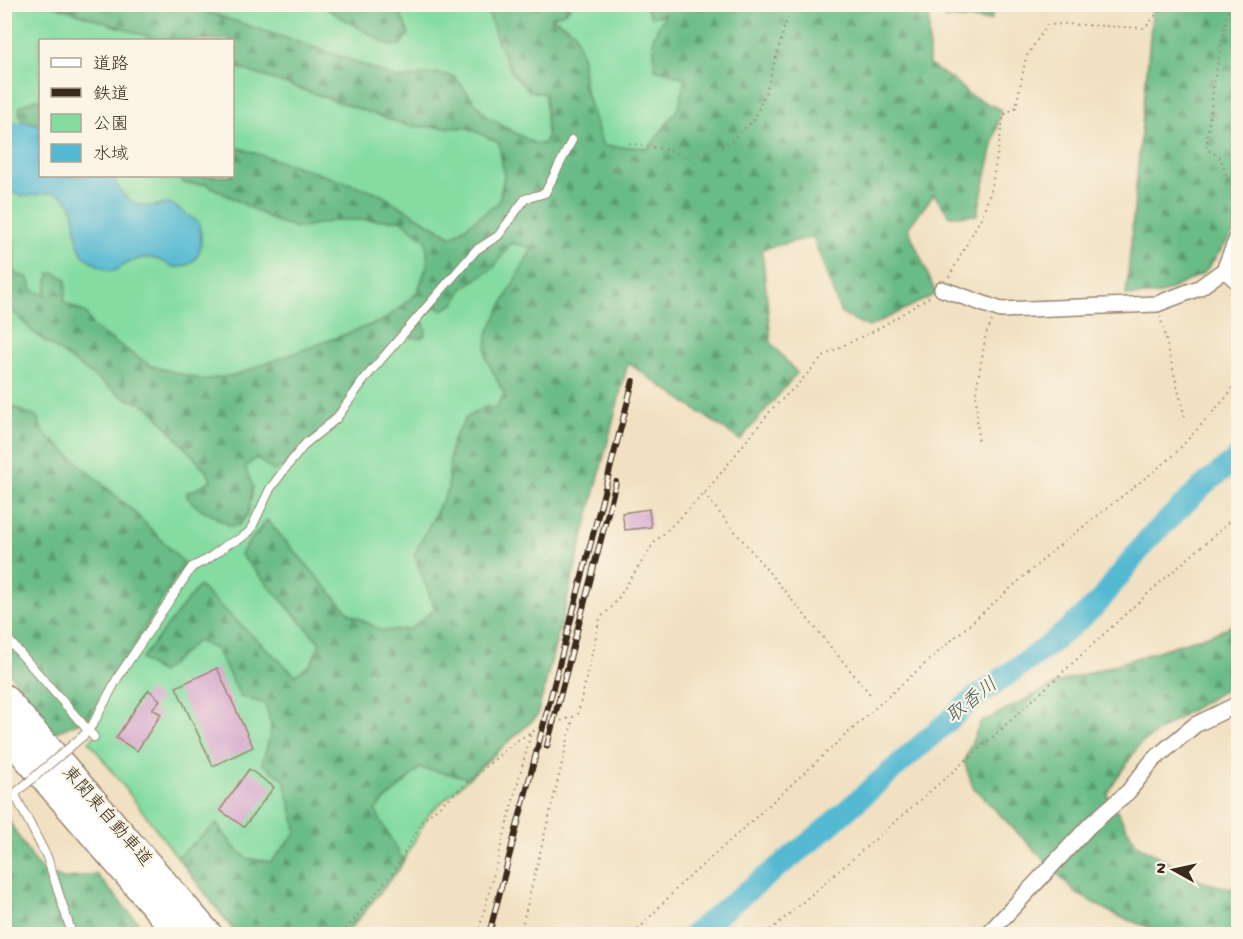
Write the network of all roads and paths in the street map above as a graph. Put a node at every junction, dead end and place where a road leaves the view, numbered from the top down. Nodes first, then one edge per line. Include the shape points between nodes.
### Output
1 (793, 4) edge
2 (1165, 4) edge
3 (1229, 4) edge
4 (572, 140) dead end
5 (629, 143) dead end
6 (1239, 208) edge
7 (1239, 236) edge
8 (1224, 270) junction
9 (1239, 282) edge
10 (942, 289) junction
11 (1157, 304) junction
12 (1001, 310) junction
13 (1239, 373) edge
14 (1185, 418) dead end
15 (978, 440) dead end
16 (704, 494) junction
17 (1239, 511) edge
18 (4, 635) edge
19 (870, 694) dead end
20 (4, 698) edge
21 (1239, 704) edge
22 (573, 717) junction
23 (4, 730) edge
24 (531, 732) junction
25 (89, 735) junction
26 (72, 934) edge
27 (179, 934) edge
28 (208, 934) edge
29 (342, 934) edge
30 (478, 934) edge
31 (520, 934) edge
32 (634, 934) edge
33 (766, 934) edge
34 (988, 934) edge

1 - 5 path via 754,120 724,147 685,157
2 - 10 path via 1145,28 1047,25 1026,57 1016,107 1004,115 991,191 982,216
3 - 6 path via 1206,149 1220,157
4 - 25 lane via 545,193 525,199 498,236 476,250 366,377 336,419 306,443 270,489 250,531 192,567 118,676
7 - 8 street
8 - 9 street
8 - 11 street via 1198,288
10 - 12 street
10 - 16 path via 822,358 772,409
11 - 12 street
11 - 14 path
12 - 15 path via 986,334 976,392
13 - 32 path via 1230,393 1172,457 1055,549 884,700 679,886
16 - 19 path
16 - 22 path via 654,543 613,606 600,618 578,714
17 - 33 path via 996,734
18 - 25 lane
20 - 28 highway, 東関東自動車道
21 - 34 street via 1195,725 1153,760 1128,792 1090,825
22 - 24 path
22 - 31 path
23 - 27 highway, 東関東自動車道
24 - 29 path via 422,821 394,871
24 - 30 path
25 - 26 lane, bridge via 16,793 47,857

